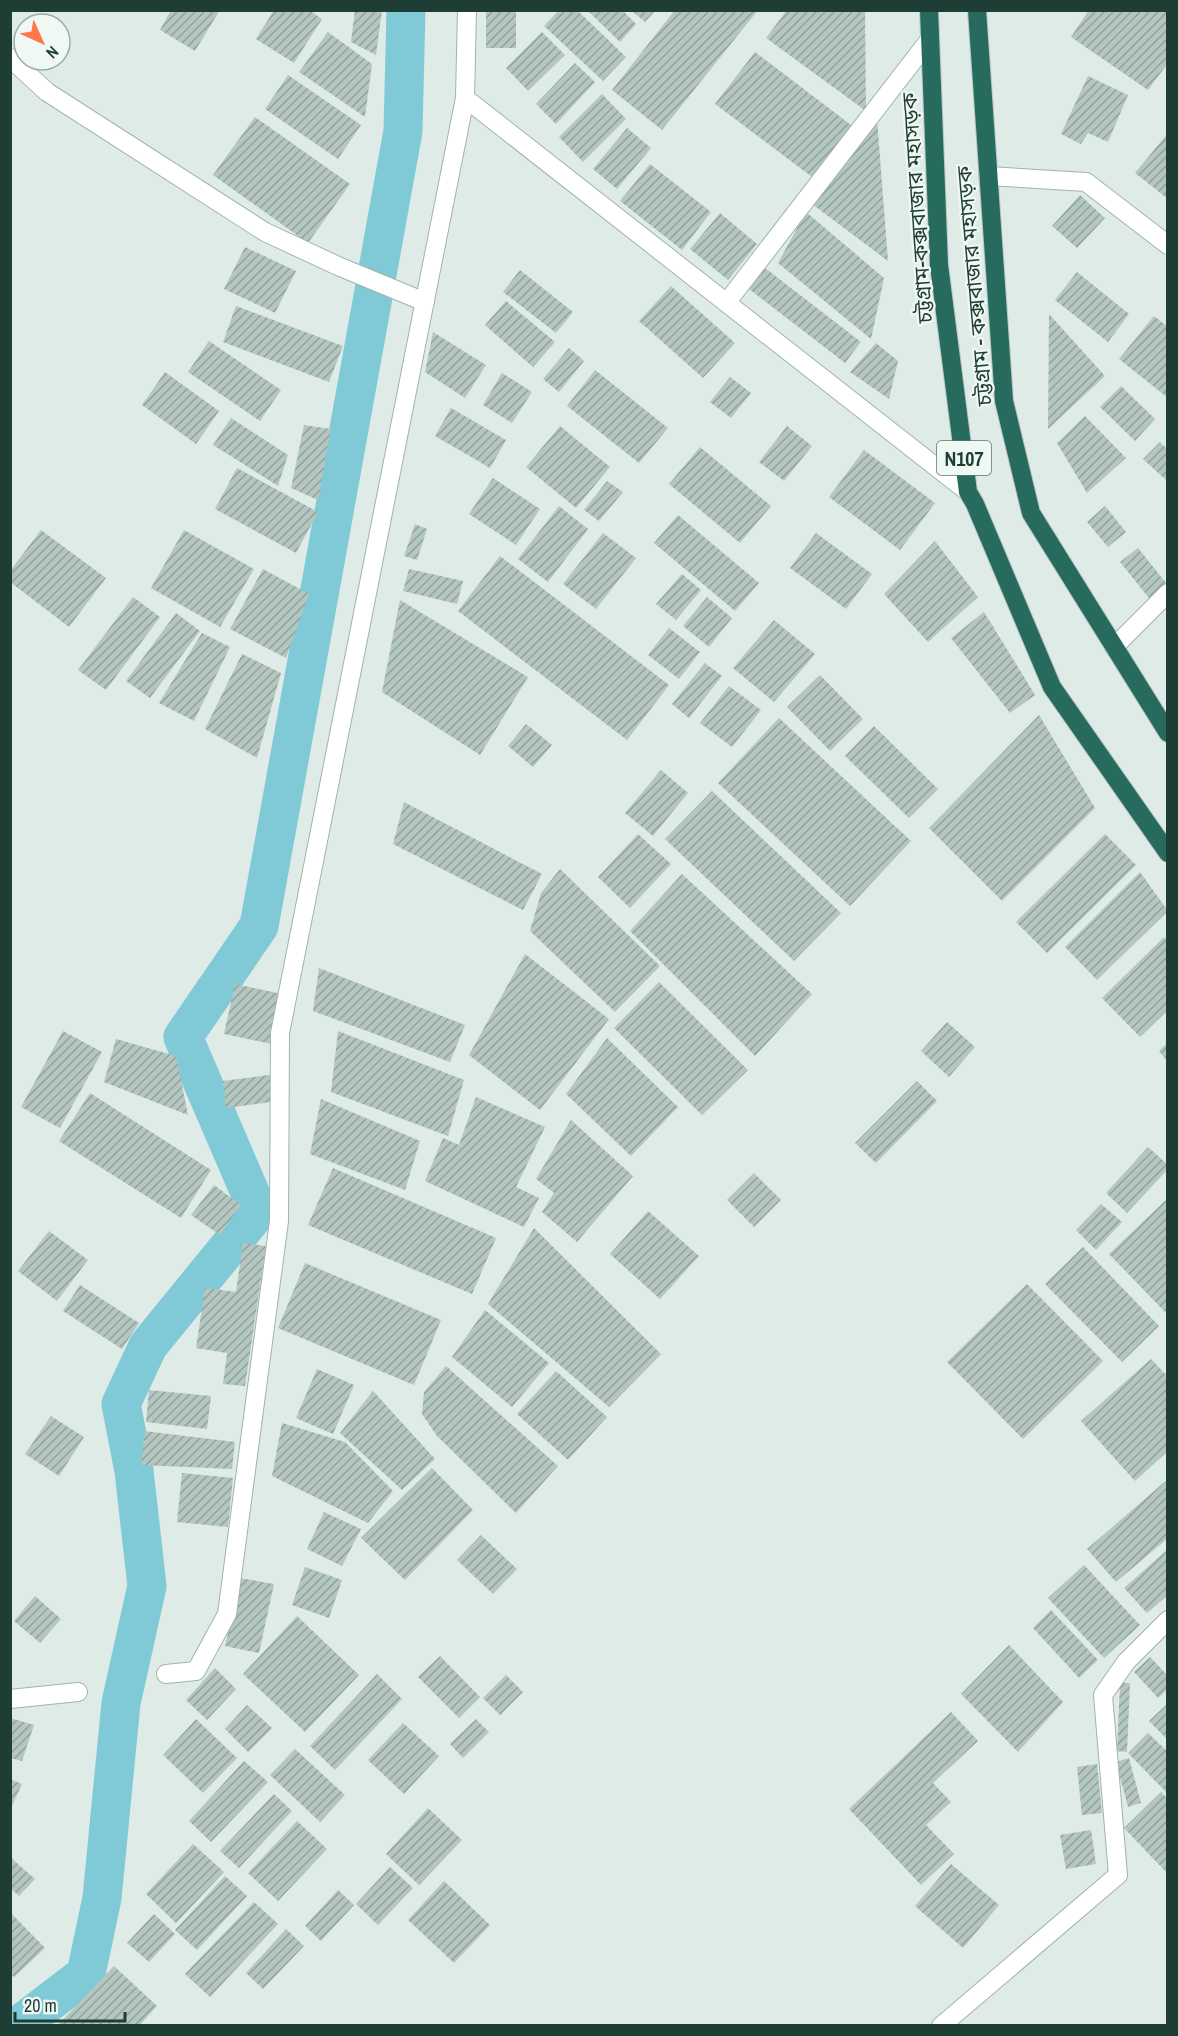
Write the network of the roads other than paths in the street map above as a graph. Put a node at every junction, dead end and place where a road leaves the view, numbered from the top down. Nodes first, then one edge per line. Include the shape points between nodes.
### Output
1 (467, 10) edge
2 (929, 10) edge
3 (977, 10) edge
4 (930, 39) junction
5 (10, 58) edge
6 (465, 98) junction
7 (988, 176) junction
8 (1167, 244) edge
9 (425, 302) junction
10 (727, 302) junction
11 (968, 492) junction
12 (1167, 592) edge
13 (1114, 647) junction
14 (1167, 734) edge
15 (1167, 853) edge
16 (1167, 1620) edge
17 (166, 1674) dead end
18 (78, 1692) dead end
19 (10, 1699) edge
20 (942, 2025) edge

1 - 6 street
2 - 4 highway, চট্টগ্রাম-কক্সবাজার মহাসড়ক / N107
3 - 7 highway, চট্টগ্রাম - কক্সবাজার মহাসড়ক / N107
4 - 10 street
4 - 11 highway, চট্টগ্রাম-কক্সবাজার মহাসড়ক / N107 via 939,266
5 - 9 street via 47,92 265,231
6 - 9 street
6 - 10 street
7 - 8 street via 1086,182
7 - 13 highway, চট্টগ্রাম - কক্সবাজার মহাসড়ক / N107 via 1004,401 1031,513
9 - 17 street via 280,1033 279,1221 227,1614 196,1671
10 - 11 street
11 - 15 highway, চট্টগ্রাম-কক্সবাজার মহাসড়ক / N107 via 1052,687
12 - 13 street
13 - 14 highway, চট্টগ্রাম - কক্সবাজার মহাসড়ক / N107
16 - 20 street via 1126,1662 1103,1695 1118,1875
18 - 19 street

